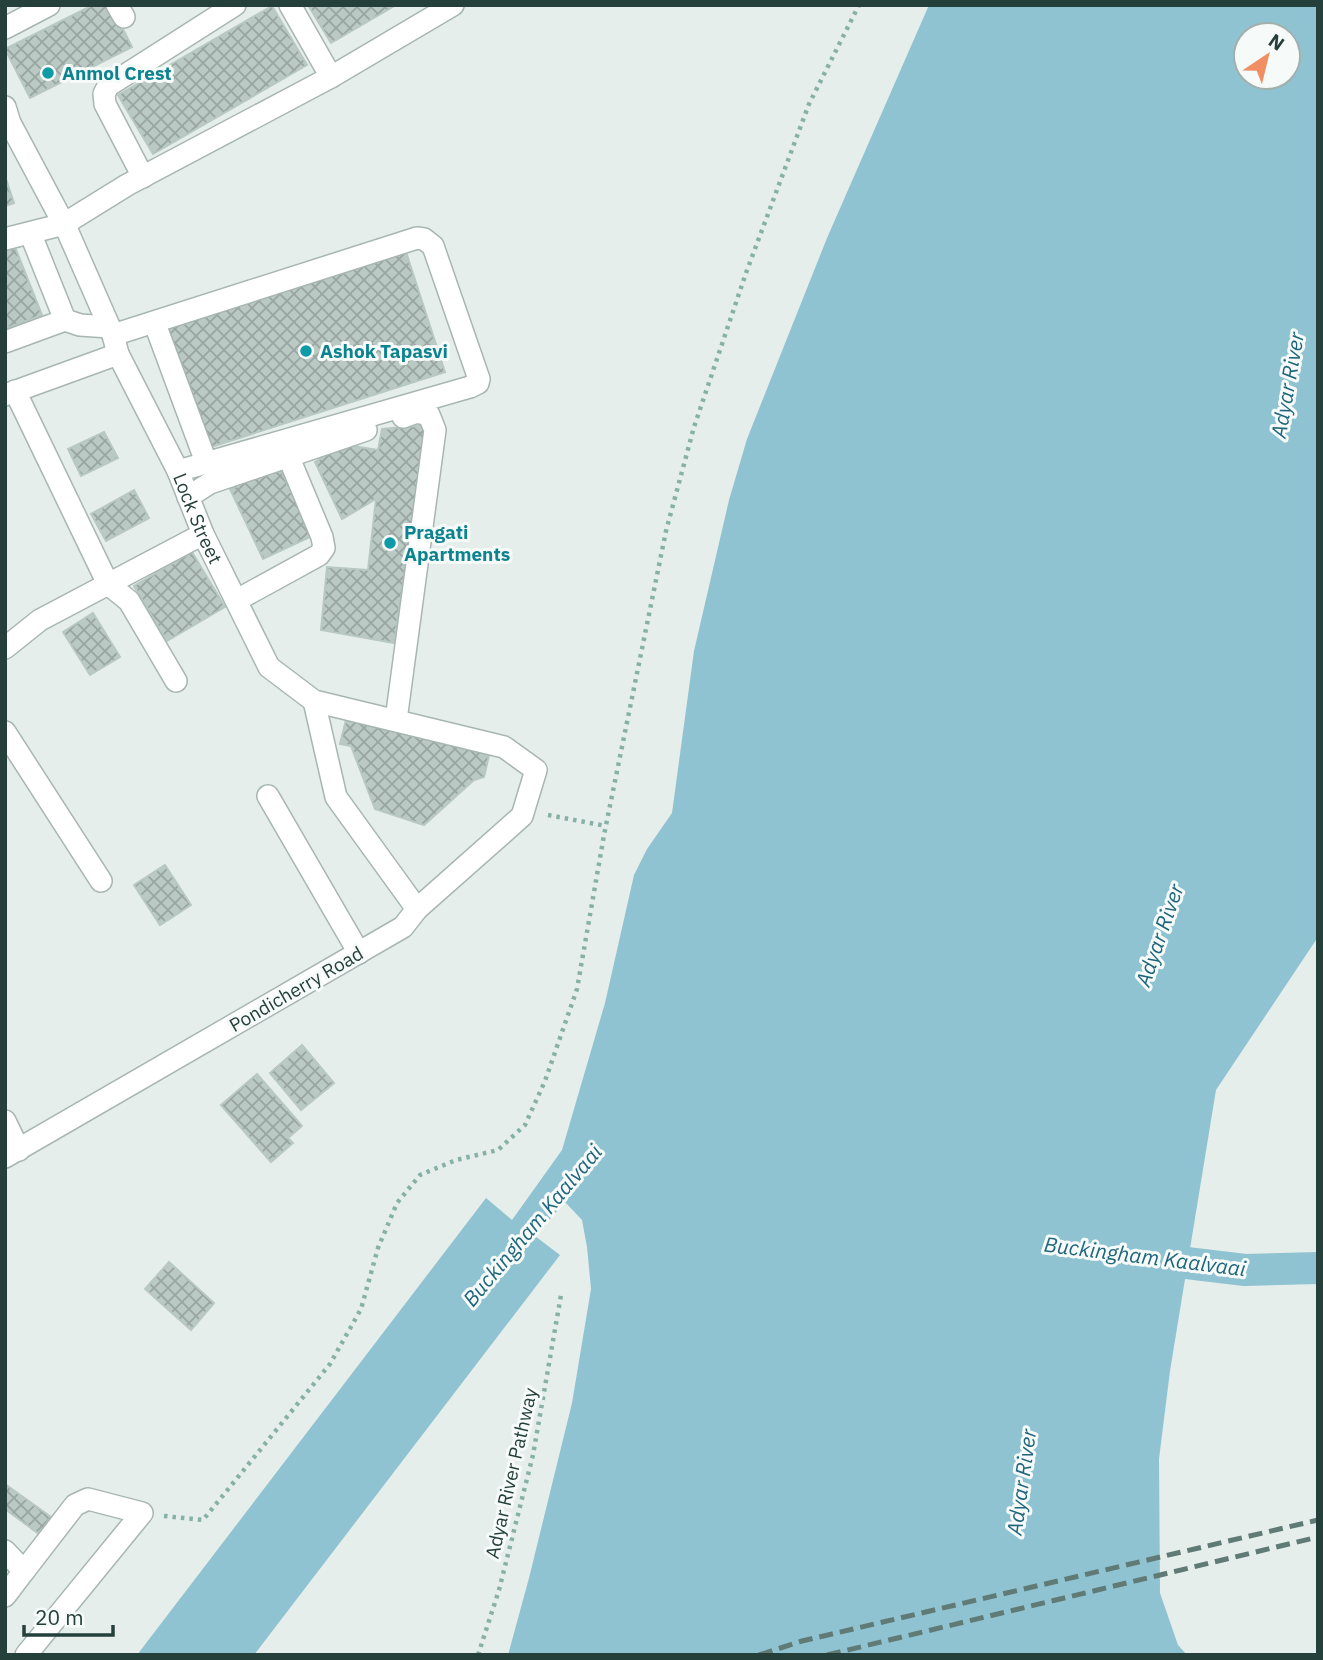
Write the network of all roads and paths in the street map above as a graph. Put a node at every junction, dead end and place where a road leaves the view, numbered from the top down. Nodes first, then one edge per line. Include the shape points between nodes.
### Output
1 (49, 5) edge
2 (235, 5) edge
3 (290, 5) edge
4 (859, 5) edge
5 (450, 6) edge
6 (7, 21) edge
7 (331, 77) junction
8 (7, 118) edge
9 (143, 177) junction
10 (66, 227) junction
11 (5, 239) edge
12 (33, 240) junction
13 (5, 248) edge
14 (65, 320) junction
15 (155, 324) junction
16 (113, 339) junction
17 (5, 342) edge
18 (10, 393) edge
19 (289, 458) junction
20 (206, 462) junction
21 (178, 471) junction
22 (188, 497) junction
23 (203, 534) junction
24 (108, 584) junction
25 (237, 600) junction
26 (5, 648) edge
27 (176, 681) dead end
28 (314, 701) junction
29 (396, 720) junction
30 (5, 732) edge
31 (536, 770) joint
32 (268, 796) dead end
33 (524, 810) junction
34 (606, 826) junction
35 (101, 881) dead end
36 (417, 909) junction
37 (359, 953) junction
38 (5, 1121) edge
39 (12, 1154) edge
40 (561, 1295) dead end
41 (142, 1513) junction
42 (5, 1551) edge
43 (24, 1571) junction
44 (5, 1596) edge
45 (26, 1655) edge
46 (478, 1655) edge

1 - 6 street
2 - 9 street via 108,86 105,104
3 - 7 street
4 - 34 path via 809,104 694,427 666,531
5 - 7 street
7 - 9 street
8 - 10 street, Lock Street
9 - 10 street
10 - 11 street
10 - 12 street
10 - 16 street, Lock Street
12 - 13 street
12 - 14 street
14 - 16 street
14 - 17 street
15 - 16 street
15 - 20 street
15 - 20 street via 417,238 433,246 478,383
16 - 18 street
16 - 21 street, Lock Street
18 - 24 street
19 - 22 street via 210,483
19 - 25 street via 324,548
19 - 29 street via 417,412 429,415 435,430
20 - 21 street
21 - 22 street, Lock Street
22 - 23 street, Lock Street
23 - 24 street
23 - 25 street, Lock Street
24 - 26 street via 40,620
24 - 27 street via 129,601
25 - 28 street, Lock Street via 269,667
28 - 29 street, Lock Street
28 - 36 street via 336,797
29 - 31 street, Lock Street via 504,747
30 - 35 street
31 - 33 street, Pondicherry Road
32 - 37 street
33 - 34 path
33 - 36 street, Pondicherry Road
34 - 41 path via 577,989 525,1125 498,1150 420,1175 397,1203 378,1248 361,1309 330,1364 203,1520
36 - 37 street, Pondicherry Road via 403,927
37 - 39 street, Pondicherry Road
38 - 39 street
40 - 46 path, Adyar River Pathway via 533,1455
41 - 43 street via 88,1499 75,1505
41 - 45 street
42 - 43 street
43 - 44 street

